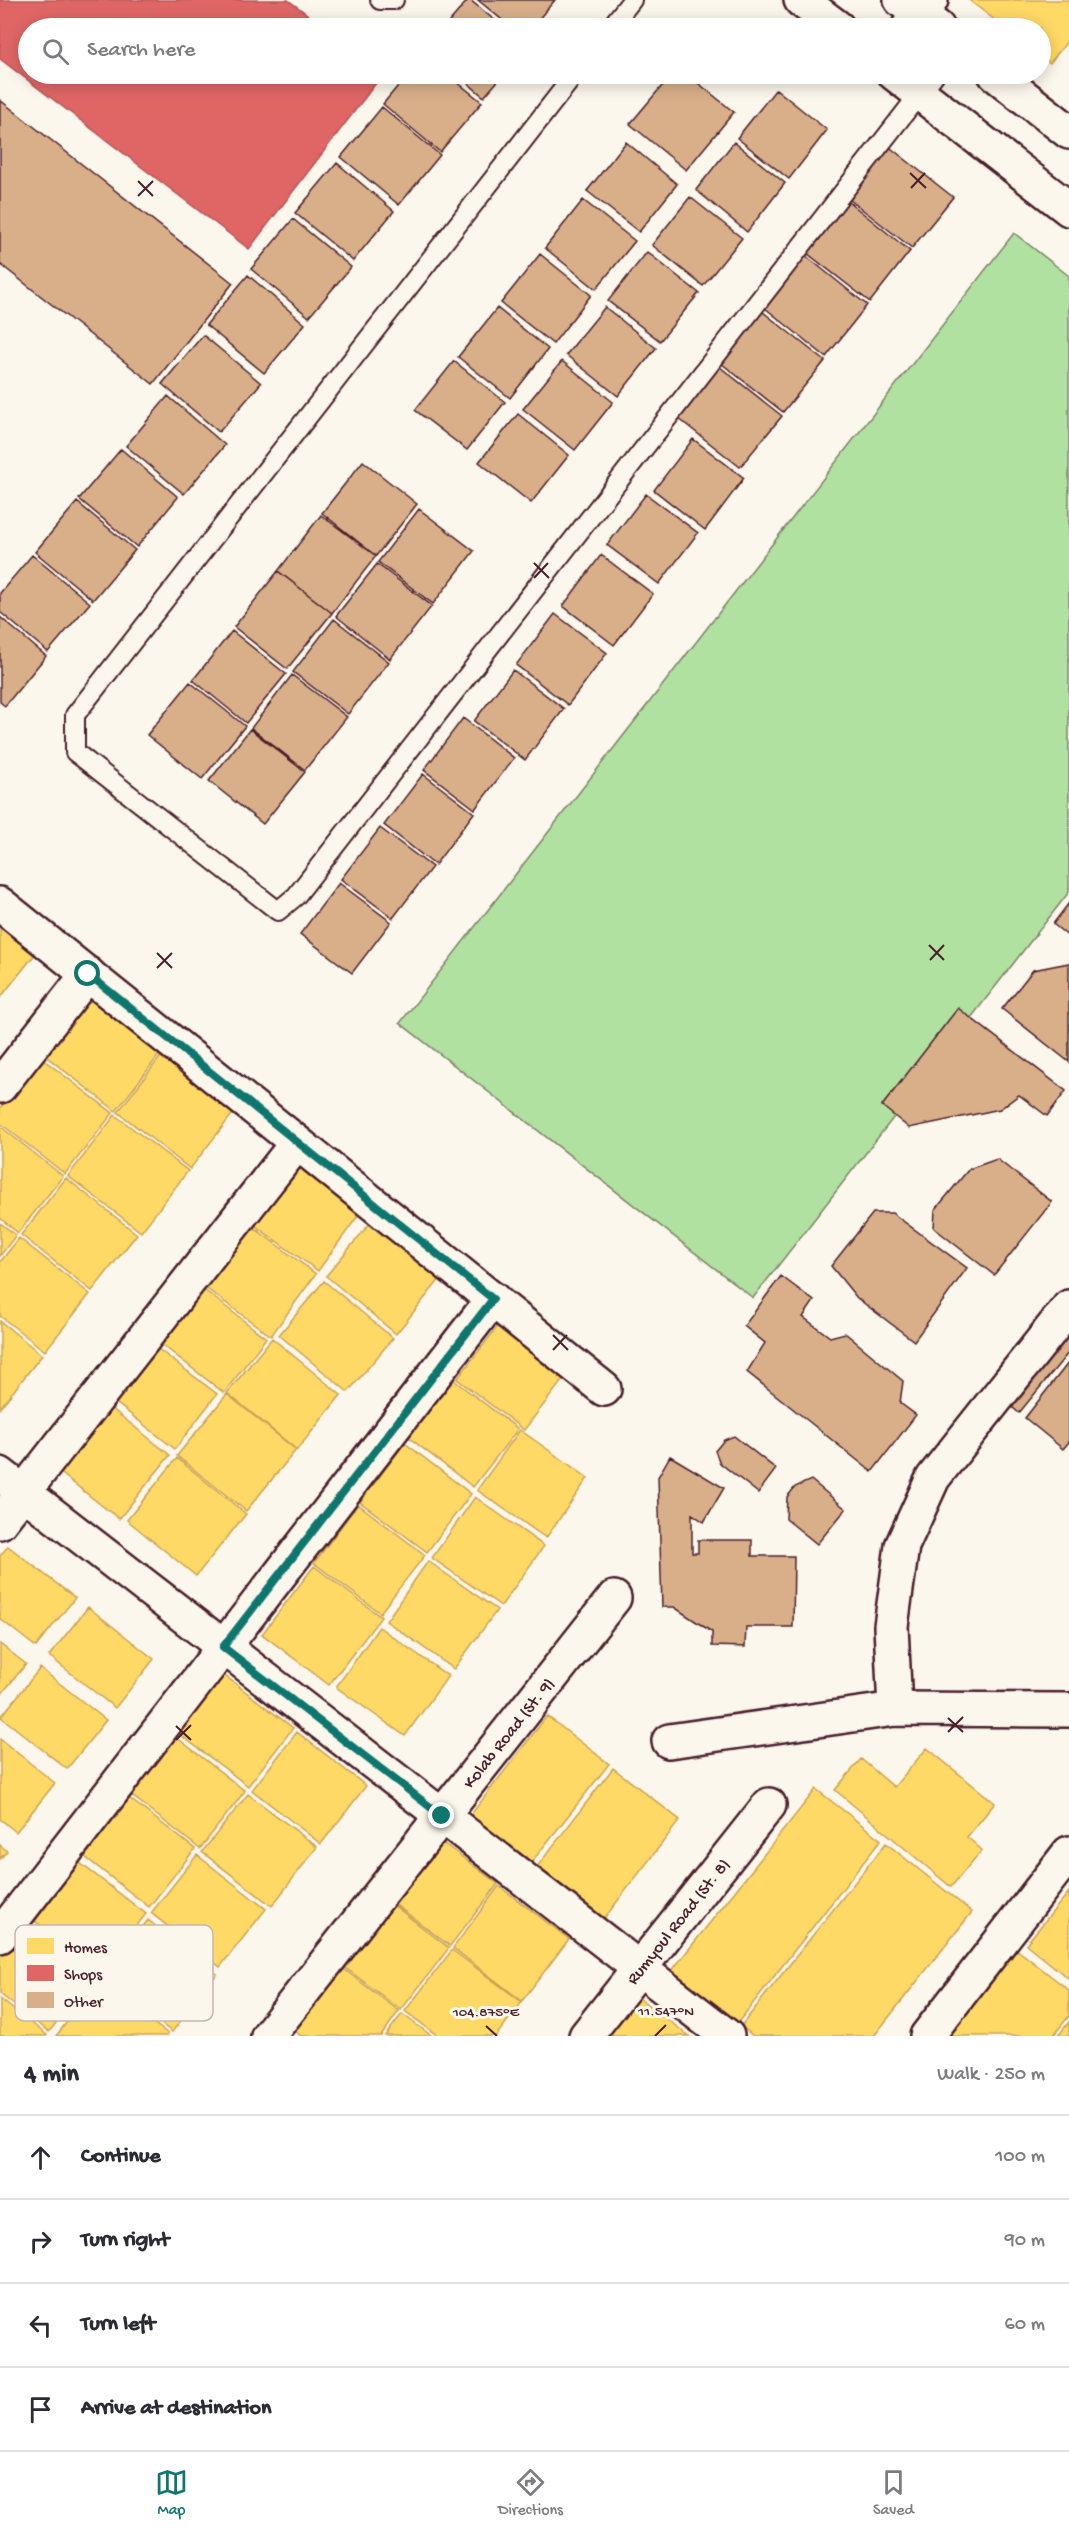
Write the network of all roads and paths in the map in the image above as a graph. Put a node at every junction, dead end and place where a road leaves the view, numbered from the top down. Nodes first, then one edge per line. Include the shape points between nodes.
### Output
1 (380, 0) edge
2 (394, 0) edge
3 (632, 0) edge
4 (801, 0) edge
5 (618, 18) edge
6 (825, 18) edge
7 (567, 84) edge
8 (914, 84) edge
9 (922, 84) edge
10 (1008, 84) edge
11 (1069, 132) edge
12 (1069, 209) edge
13 (0, 904) edge
14 (88, 974) junction
15 (0, 1086) edge
16 (297, 1143) junction
17 (493, 1299) junction
18 (1069, 1306) edge
19 (604, 1389) dead end
20 (12, 1484) edge
21 (0, 1522) edge
22 (614, 1598) dead end
23 (223, 1647) junction
24 (895, 1709) junction
25 (1069, 1710) edge
26 (669, 1741) dead end
27 (769, 1805) dead end
28 (442, 1816) junction
29 (1069, 1853) edge
30 (0, 1936) edge
31 (639, 1968) junction
32 (268, 2036) edge
33 (586, 2036) edge
34 (727, 2036) edge
35 (927, 2036) edge

1 - 2 lane
3 - 5 lane
4 - 6 street
7 - 8 lane via 75,715 75,752 278,911 296,896
9 - 12 street
10 - 11 street
13 - 14 street
14 - 15 street
14 - 16 street
16 - 17 street
16 - 20 street
17 - 19 street
17 - 23 street
18 - 24 street via 933,1478 902,1546 891,1626
20 - 21 street
20 - 23 street
22 - 28 street, Kolab Road (St. 9)
23 - 28 street
23 - 30 street
24 - 25 street
24 - 26 street
27 - 31 street, Rumyoul Road (St. 8)
28 - 31 street
28 - 32 street, Kolab Road (St. 9)
29 - 35 street
31 - 33 street, Rumyoul Road (St. 8)
31 - 34 street

